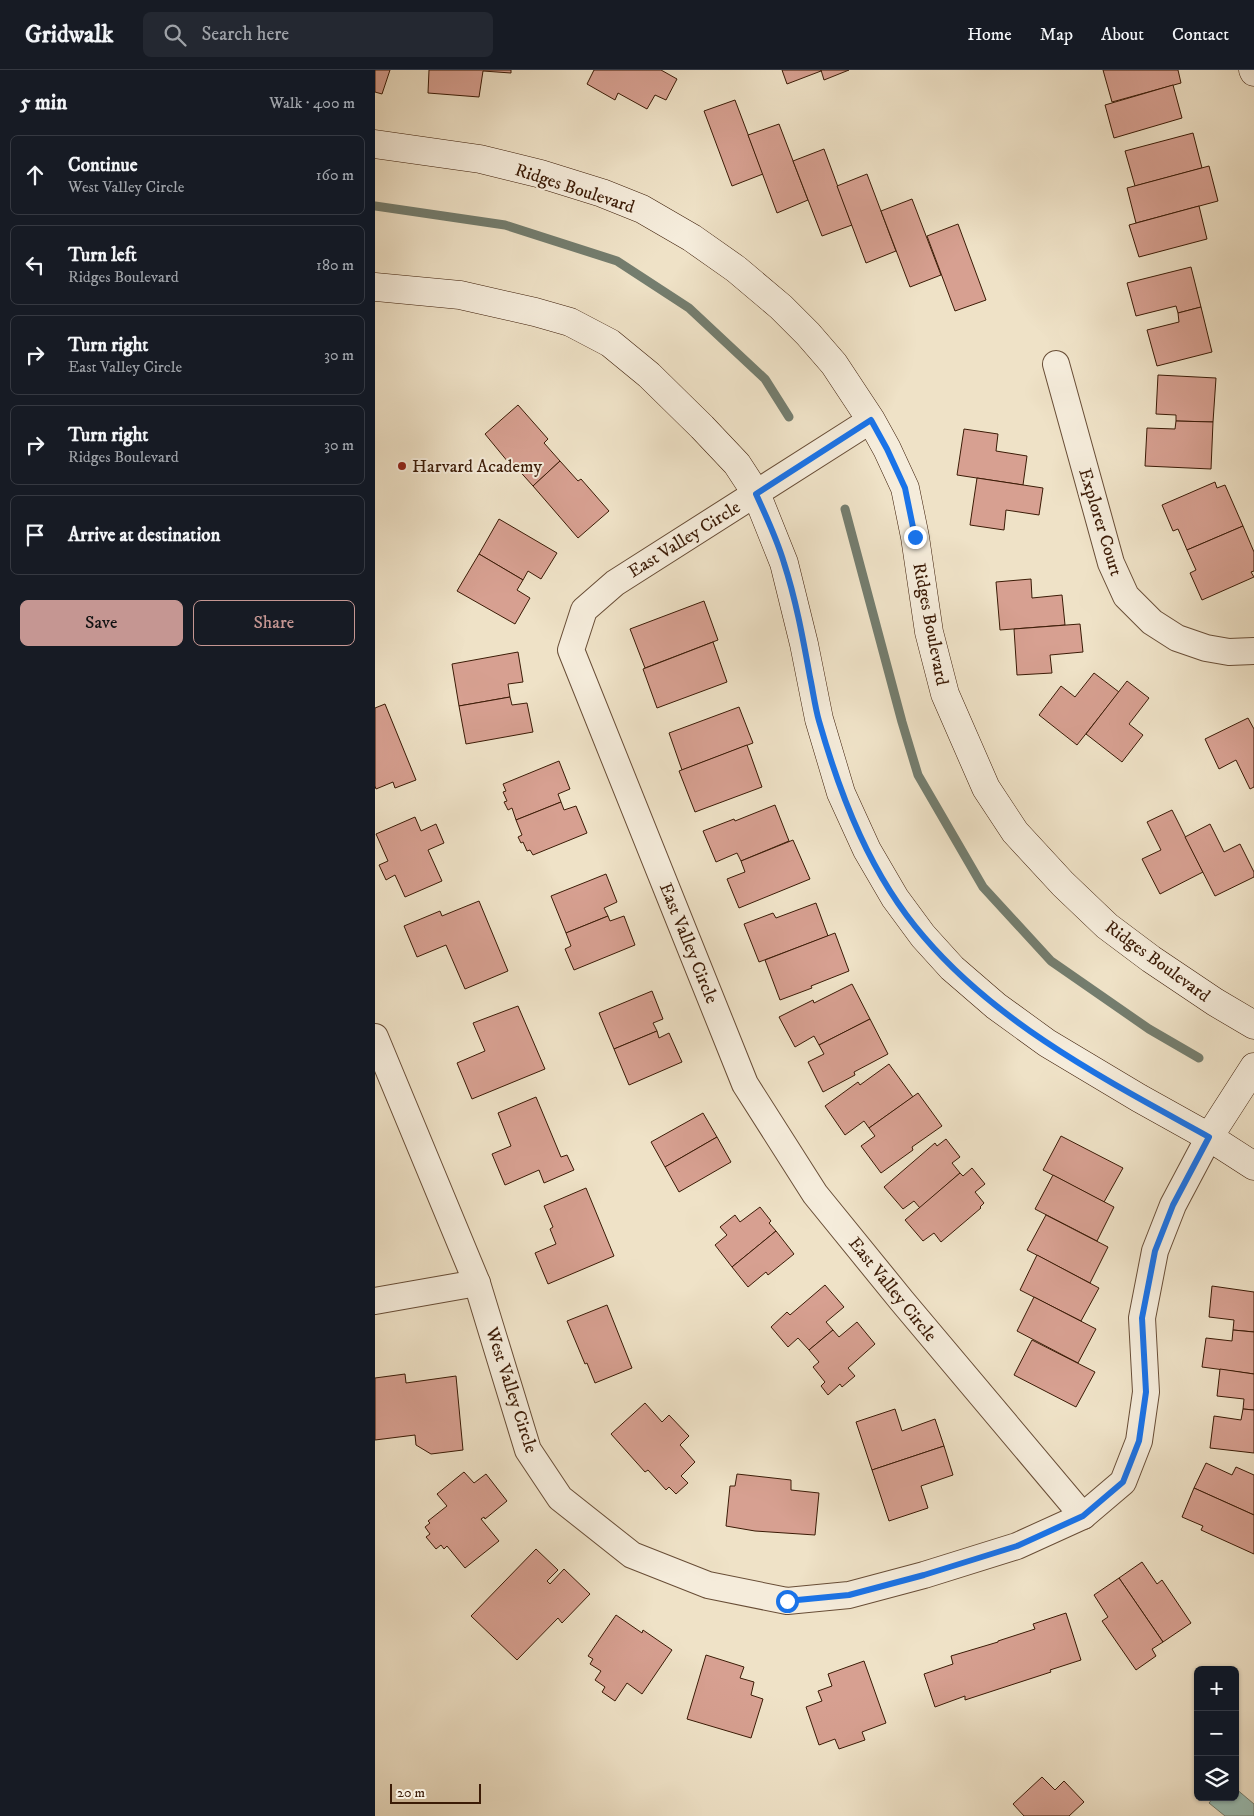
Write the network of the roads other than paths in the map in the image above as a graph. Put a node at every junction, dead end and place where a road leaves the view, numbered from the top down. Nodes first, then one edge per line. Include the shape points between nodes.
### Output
1 (375, 144) edge
2 (375, 287) edge
3 (1056, 364) dead end
4 (871, 420) junction
5 (756, 494) junction
6 (1254, 651) edge
7 (1254, 1025) edge
8 (375, 1037) edge
9 (1254, 1067) edge
10 (1209, 1137) junction
11 (1254, 1166) edge
12 (477, 1283) junction
13 (375, 1302) edge
14 (1083, 1516) junction

1 - 4 street, Ridges Boulevard via 480,159 541,174 642,209 736,269 781,307 834,364
2 - 5 street via 460,295 535,312 570,322 610,343 649,375 702,427 737,464
3 - 6 street, Explorer Court via 1111,562 1126,596 1152,622 1177,638 1229,652
4 - 5 street, East Valley Circle
4 - 7 street, Ridges Boulevard via 905,488 929,632 945,694 985,788 1015,832 1107,926 1151,959
5 - 10 street via 784,563 819,719 841,793 867,850 895,898 952,968 996,1006 1047,1043
5 - 14 street, East Valley Circle via 615,583 584,610 571,650 745,1084 815,1194
8 - 12 street, West Valley Circle
9 - 10 street
10 - 11 street
10 - 14 street, West Valley Circle via 1173,1205 1155,1251 1142,1318 1146,1392 1139,1441 1123,1482
12 - 13 street
12 - 14 street, West Valley Circle via 528,1450 560,1498 632,1555 708,1585 787,1601 849,1595 1017,1546

